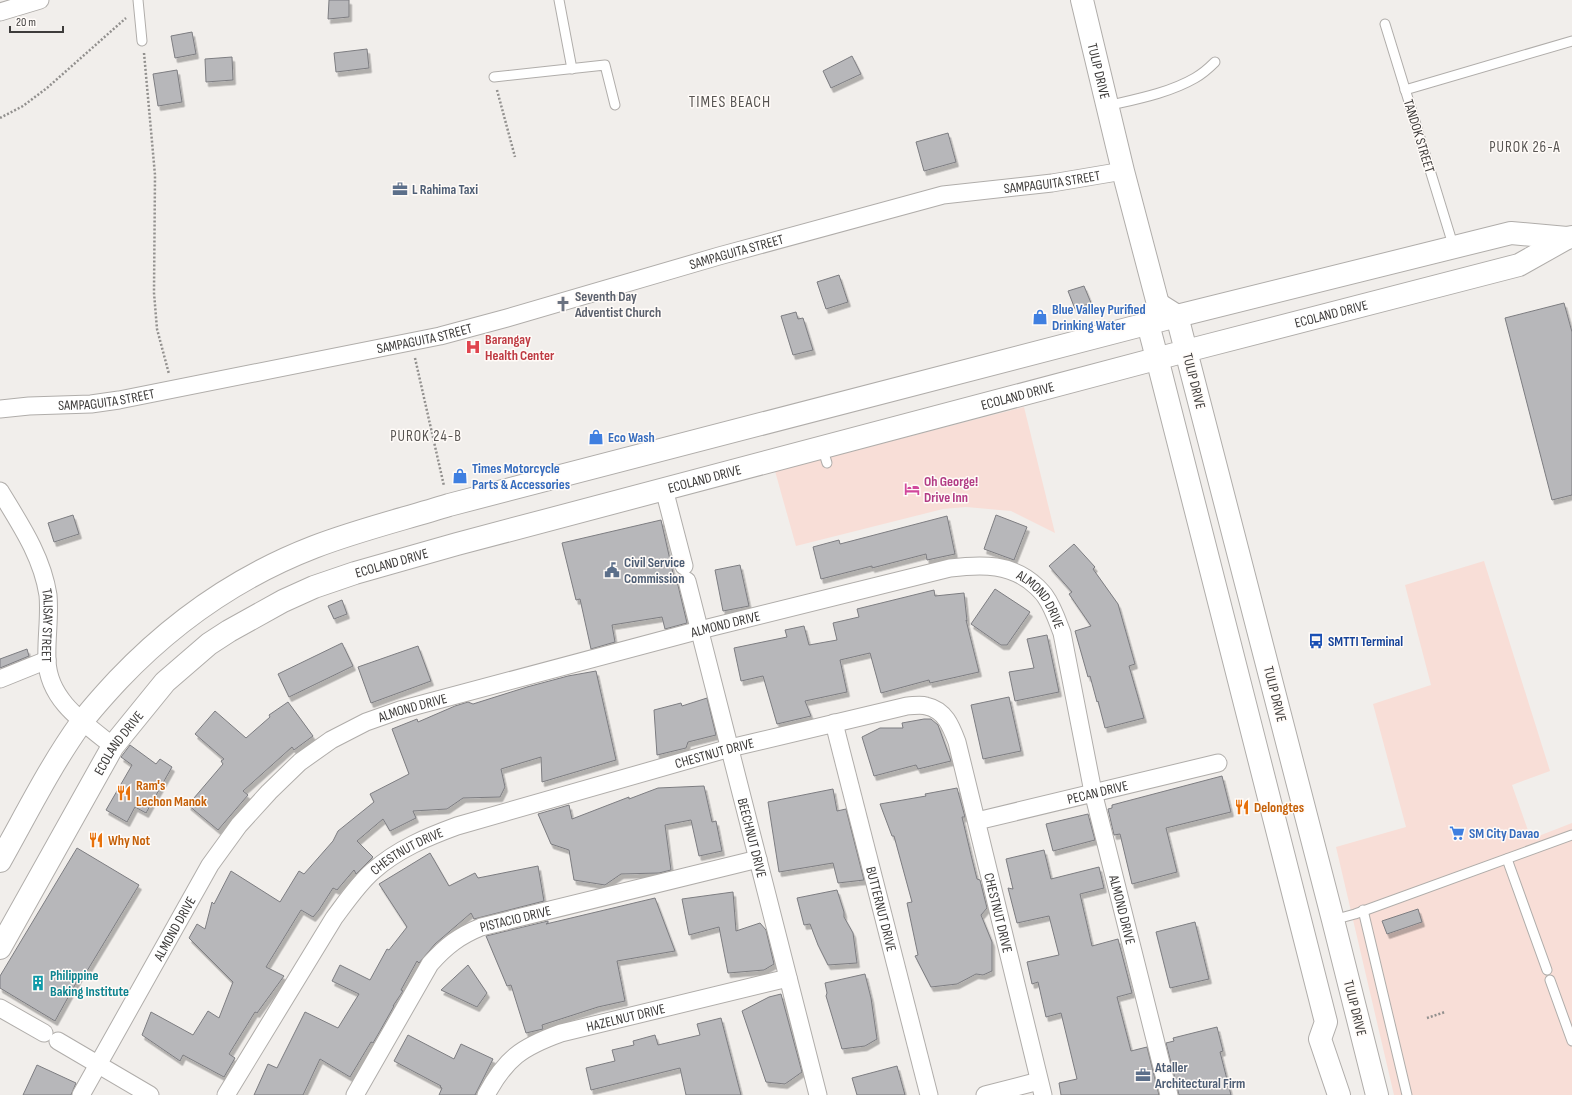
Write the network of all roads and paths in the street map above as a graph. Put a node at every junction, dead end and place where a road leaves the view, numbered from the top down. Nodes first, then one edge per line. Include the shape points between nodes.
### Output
1 (40, 0) edge
2 (559, 0) edge
3 (1082, 0) edge
4 (138, 3) edge
5 (0, 12) edge
6 (1385, 24) dead end
7 (1572, 40) edge
8 (142, 41) joint
9 (1215, 62) dead end
10 (572, 69) junction
11 (494, 77) joint
12 (1405, 90) junction
13 (615, 105) dead end
14 (1107, 106) junction
15 (0, 118) edge
16 (515, 157) dead end
17 (1123, 171) junction
18 (1570, 237) edge
19 (1454, 248) junction
20 (1158, 304) junction
21 (1177, 316) junction
22 (1148, 324) junction
23 (412, 342) junction
24 (1186, 351) junction
25 (1157, 358) junction
26 (173, 390) junction
27 (0, 410) edge
28 (664, 490) junction
29 (0, 491) edge
30 (449, 506) junction
31 (700, 630) junction
32 (47, 660) junction
33 (0, 678) edge
34 (1277, 702) junction
35 (1246, 710) junction
36 (82, 722) junction
37 (834, 723) junction
38 (112, 746) junction
39 (730, 748) junction
40 (1218, 763) dead end
41 (1298, 782) junction
42 (1266, 790) junction
43 (1093, 792) junction
44 (977, 821) junction
45 (1572, 835) edge
46 (758, 858) junction
47 (1507, 859) junction
48 (0, 861) edge
49 (1363, 910) junction
50 (1333, 920) junction
51 (1302, 930) junction
52 (0, 948) edge
53 (1547, 970) dead end
54 (788, 978) junction
55 (1550, 980) dead end
56 (0, 1008) edge
57 (1445, 1012) dead end
58 (1427, 1018) dead end
59 (1572, 1041) edge
60 (99, 1065) junction
61 (1041, 1088) edge
62 (81, 1095) edge
63 (150, 1095) edge
64 (226, 1095) edge
65 (355, 1095) edge
66 (486, 1095) edge
67 (818, 1095) edge
68 (929, 1095) edge
69 (985, 1095) edge
70 (1169, 1095) edge
71 (1339, 1095) edge
72 (1377, 1095) edge
73 (1408, 1095) edge

1 - 5 street
2 - 10 lane
3 - 14 main road, TULIP DRIVE
4 - 8 lane
4 - 15 path via 47,88 23,106
6 - 12 lane, TANDOK STREET
7 - 12 lane
8 - 26 path via 155,175 154,293 157,329
9 - 14 lane via 1197,77 1182,85
10 - 11 lane
10 - 13 lane via 605,65
11 - 16 path
12 - 19 lane, TANDOK STREET
14 - 17 main road, TULIP DRIVE
17 - 20 main road, TULIP DRIVE
17 - 23 street, SAMPAGUITA STREET via 1052,183 943,195 726,254 508,318
18 - 19 main road, ECOLAND DRIVE via 1511,234
18 - 24 main road, ECOLAND DRIVE via 1519,265
19 - 21 main road, ECOLAND DRIVE
20 - 21 main road
20 - 22 main road
21 - 22 main road, ECOLAND DRIVE
21 - 24 main road, TULIP DRIVE
22 - 25 main road
22 - 30 main road, ECOLAND DRIVE
23 - 26 street, SAMPAGUITA STREET
23 - 30 path
24 - 25 main road, ECOLAND DRIVE
24 - 34 main road, TULIP DRIVE
25 - 28 main road, ECOLAND DRIVE via 825,455
25 - 35 main road
26 - 27 street, SAMPAGUITA STREET via 91,404 29,406
28 - 31 street, BEECHNUT DRIVE
28 - 38 main road, ECOLAND DRIVE via 355,573 283,601 228,631 185,664 165,682
29 - 32 street, TALISAY STREET via 31,541 42,569 48,596
30 - 36 main road, ECOLAND DRIVE via 341,537 260,571 228,589 152,646
31 - 39 street, BEECHNUT DRIVE
31 - 43 street, ALMOND DRIVE via 950,568 972,565 1011,570 1029,579 1045,595 1062,633
31 - 60 street, ALMOND DRIVE via 400,710 366,722 331,740 300,762 239,825 210,865
32 - 33 street
32 - 36 street, TALISAY STREET via 56,693 66,708
34 - 35 main road
34 - 41 main road, TULIP DRIVE
35 - 42 main road
36 - 38 street, TALISAY STREET
36 - 48 main road, ECOLAND DRIVE
37 - 39 street, CHESTNUT DRIVE
37 - 44 street, CHESTNUT DRIVE via 907,706 926,705 941,712 951,725 957,742
37 - 68 street, BUTTERNUT DRIVE
38 - 52 main road, ECOLAND DRIVE
39 - 46 street, BEECHNUT DRIVE
39 - 64 street, CHESTNUT DRIVE via 458,826 428,836 400,851 373,871 334,918
40 - 43 street, PECAN DRIVE
41 - 42 main road
41 - 50 main road, TULIP DRIVE
42 - 51 main road
43 - 44 street, PECAN DRIVE
43 - 70 street, ALMOND DRIVE
44 - 61 street, CHESTNUT DRIVE
45 - 47 lane
46 - 54 street, BEECHNUT DRIVE
46 - 65 street, PISTACIO DRIVE via 481,927 462,935 430,964
47 - 49 lane
47 - 53 lane
49 - 50 lane
49 - 73 lane
50 - 51 main road
50 - 72 main road, TULIP DRIVE
51 - 71 main road via 1326,1022 1320,1040
54 - 66 street, HAZELNUT DRIVE via 561,1033 537,1042 518,1052 504,1066
54 - 67 street, BEECHNUT DRIVE
55 - 59 lane
56 - 60 street
57 - 58 path
60 - 62 street, ALMOND DRIVE
60 - 63 street
61 - 69 street

